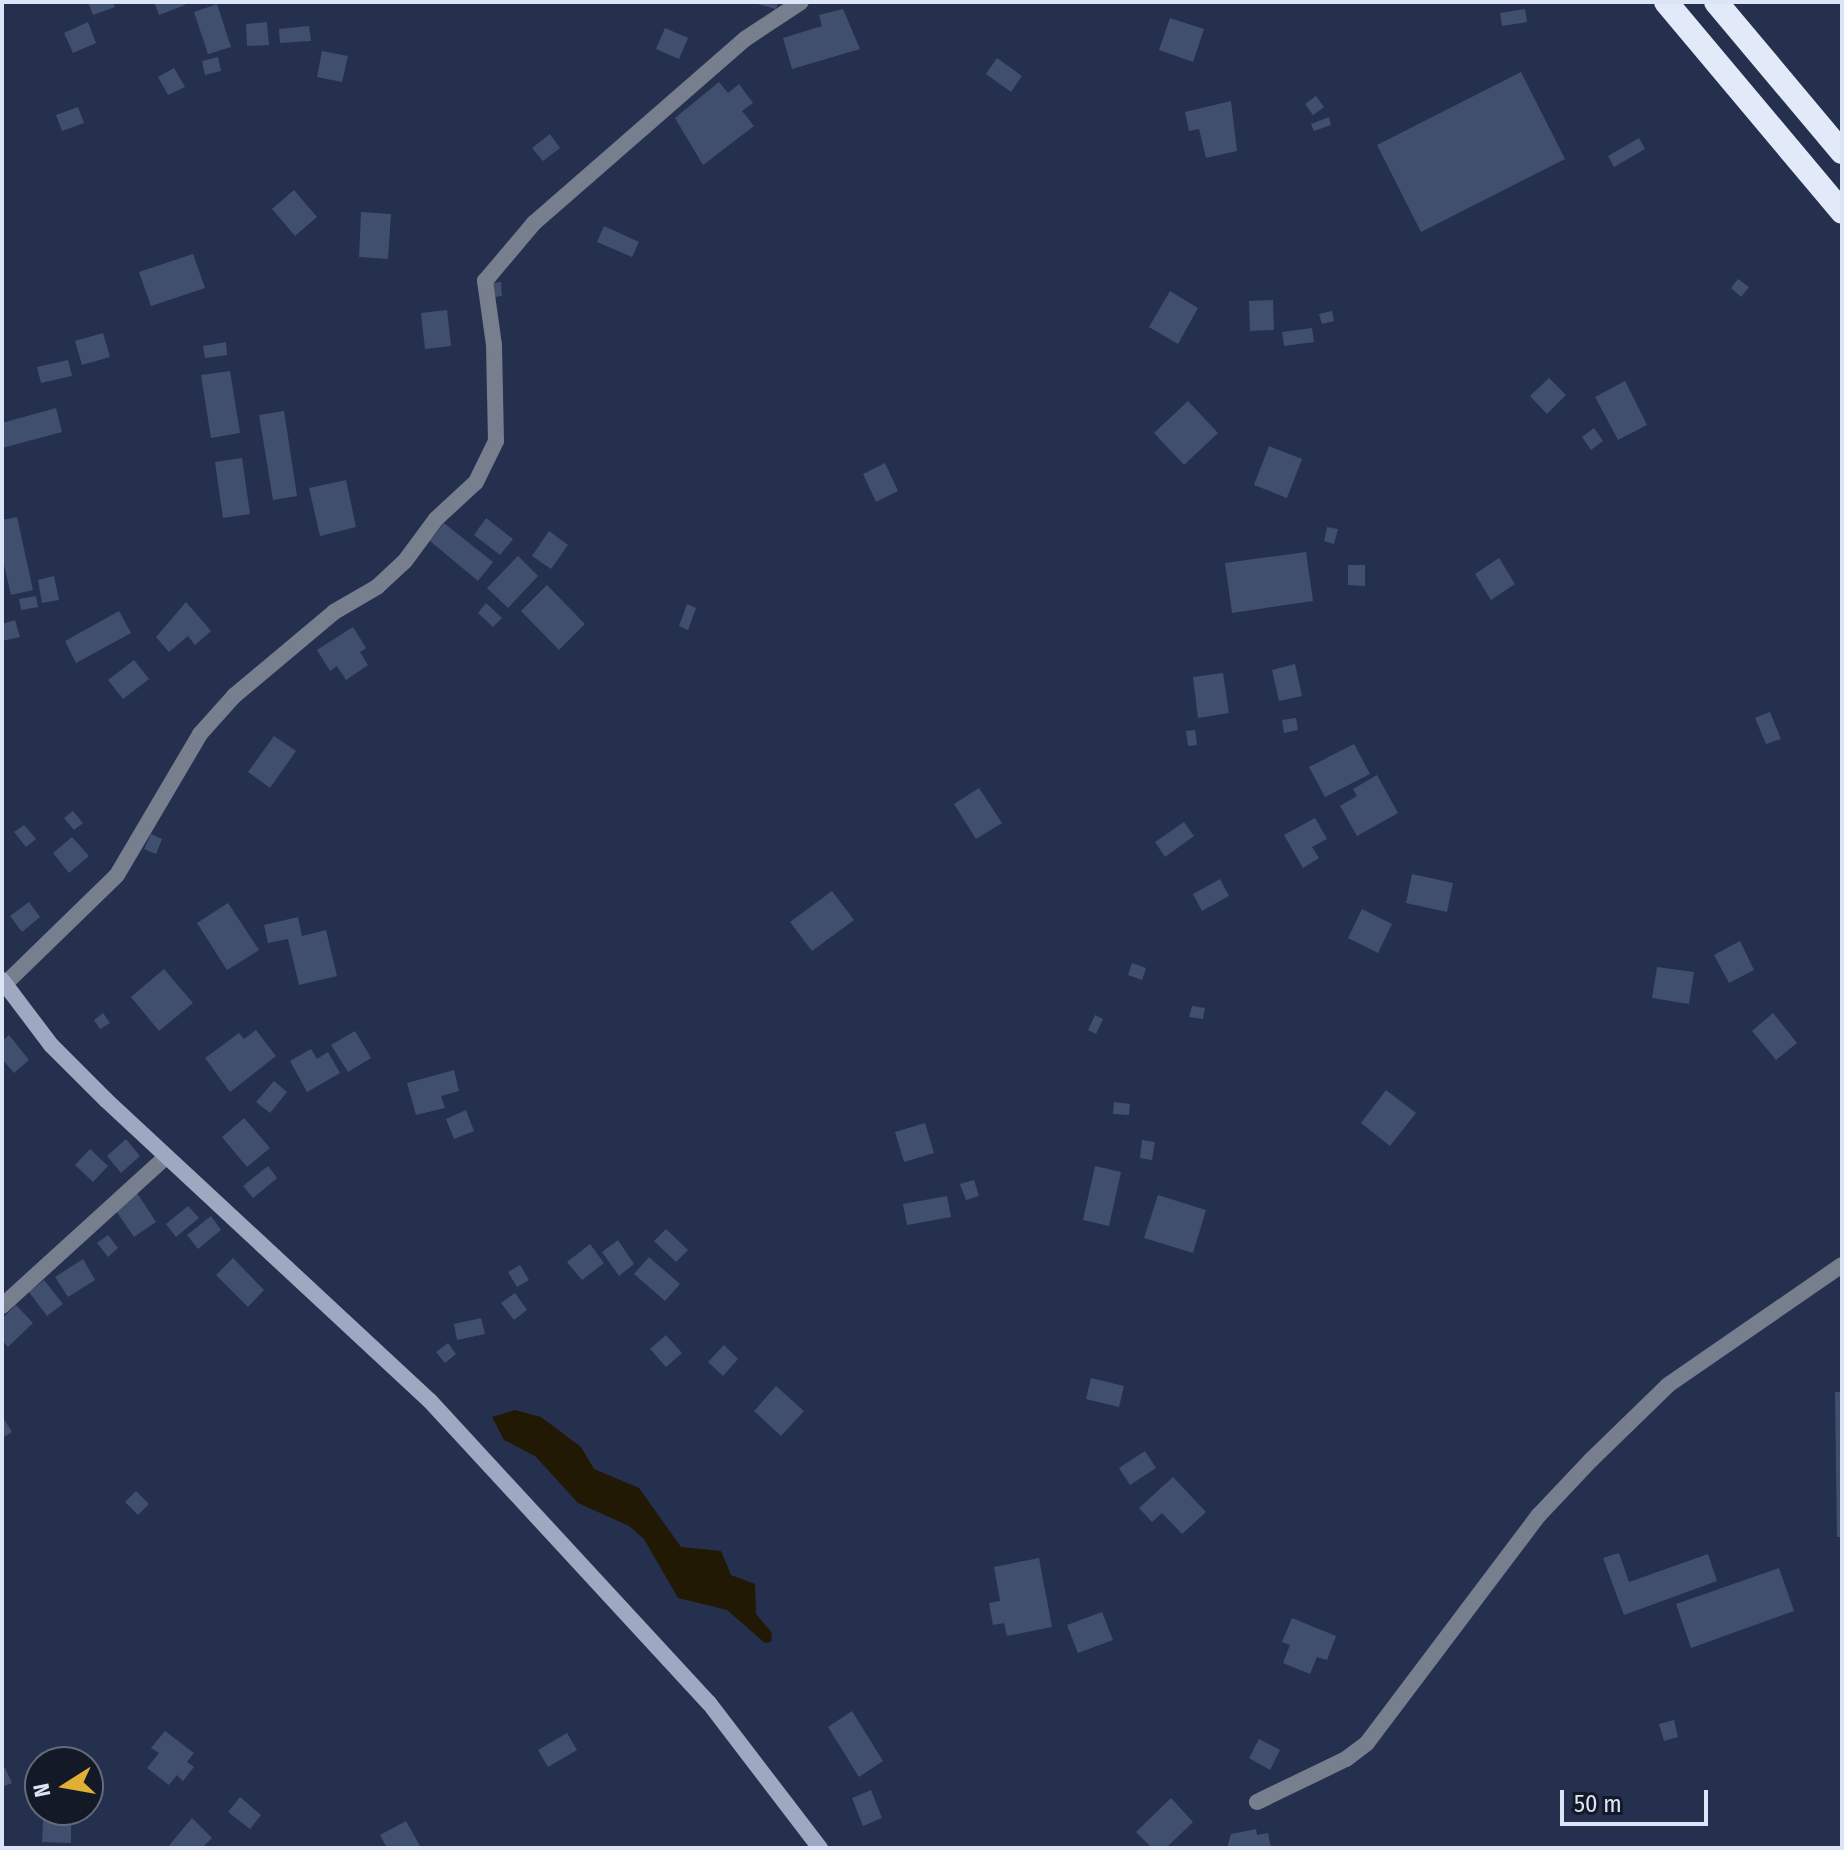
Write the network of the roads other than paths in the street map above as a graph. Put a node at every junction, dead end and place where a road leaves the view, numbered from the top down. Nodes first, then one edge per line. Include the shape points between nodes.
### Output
1 (801, 2) edge
2 (1666, 2) edge
3 (1716, 2) edge
4 (1842, 152) edge
5 (1842, 212) edge
6 (4, 982) edge
7 (166, 1157) junction
8 (1842, 1265) edge
9 (2, 1306) edge
10 (1257, 1802) dead end
11 (820, 1848) edge

1 - 6 street via 745,39 546,213 485,281 494,345 496,441 476,482 377,587 334,612 234,696 200,734 117,875
2 - 5 highway
3 - 4 highway
6 - 7 street via 51,1045
7 - 9 street
7 - 11 street via 430,1401 709,1703
8 - 10 street via 1668,1385 1591,1460 1539,1515 1367,1743 1346,1759

